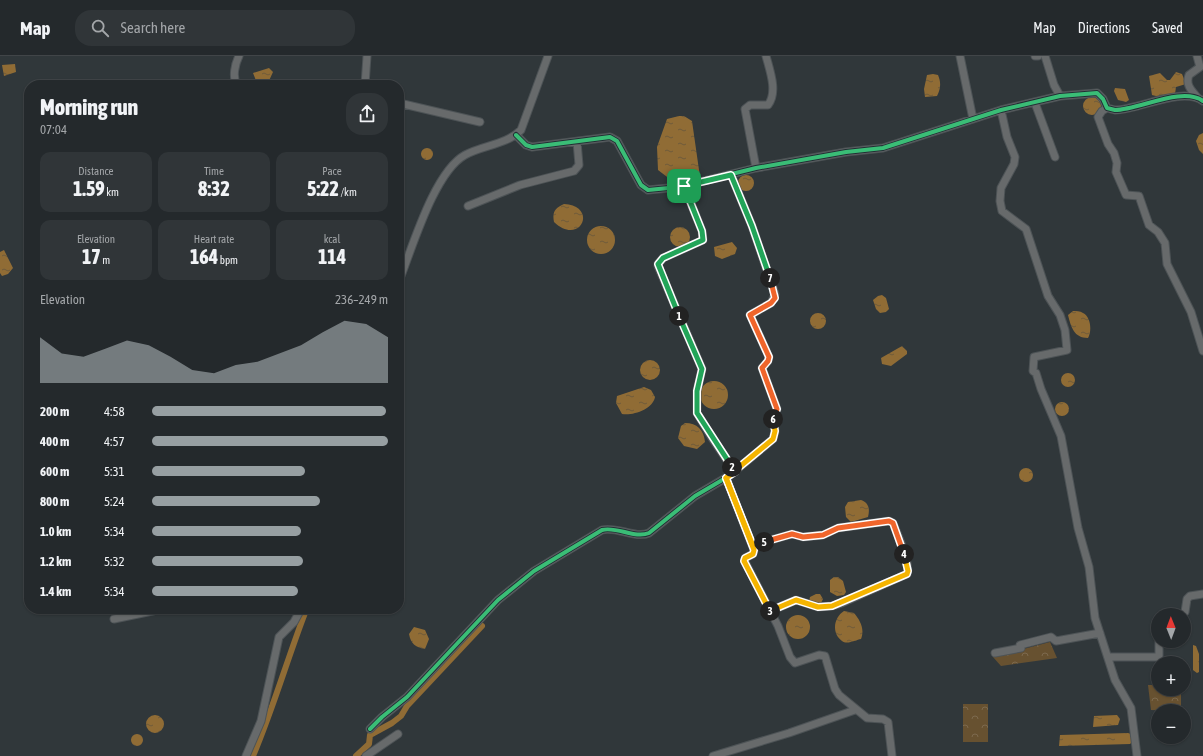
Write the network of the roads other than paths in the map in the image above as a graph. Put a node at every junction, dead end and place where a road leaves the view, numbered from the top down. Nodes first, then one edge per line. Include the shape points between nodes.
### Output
1 (239, 56) edge
2 (367, 56) edge
3 (548, 56) edge
4 (766, 56) edge
5 (960, 56) edge
6 (1035, 56) edge
7 (1038, 56) edge
8 (1045, 56) edge
9 (1196, 56) edge
10 (234, 80) edge
11 (365, 80) edge
12 (1060, 96) junction
13 (1201, 100) edge
14 (1035, 103) junction
15 (404, 105) edge
16 (1107, 108) junction
17 (1000, 110) junction
18 (973, 119) junction
19 (480, 122) dead end
20 (518, 137) junction
21 (577, 142) junction
22 (1056, 157) dead end
23 (756, 168) junction
24 (731, 175) junction
25 (684, 186) junction
26 (468, 206) dead end
27 (404, 267) edge
28 (1203, 352) edge
29 (735, 472) junction
30 (726, 478) junction
31 (753, 546) junction
32 (1203, 594) edge
33 (1186, 608) edge
34 (770, 611) junction
35 (138, 614) edge
36 (298, 614) edge
37 (114, 619) dead end
38 (1100, 632) junction
39 (1160, 648) edge
40 (995, 653) dead end
41 (1108, 657) junction
42 (855, 710) junction
43 (370, 729) dead end
44 (398, 734) dead end
45 (246, 756) edge
46 (366, 756) edge
47 (713, 756) edge
48 (892, 756) edge
49 (1137, 756) edge

1 - 10 street via 235,63
2 - 11 street
3 - 20 street
4 - 23 street via 774,91 773,100 768,105 750,105 745,109
5 - 18 street
6 - 7 street
8 - 12 street
9 - 13 street via 1200,67 1189,75 1188,80 1189,88
12 - 14 street
12 - 16 street via 1097,93
13 - 16 street via 1190,97 1171,98 1120,110
14 - 17 street
14 - 22 street
15 - 19 street
16 - 28 street via 1098,117 1114,153 1118,178 1126,195 1138,196 1149,225 1166,243 1167,264 1191,312
17 - 18 street
17 - 38 street via 1015,157 1001,188 1002,211 1026,229 1048,296 1060,315 1065,330 1067,350 1034,357 1033,371 1061,436 1078,528 1089,568 1095,618
18 - 23 street via 883,148
20 - 21 street via 526,145 548,146
20 - 27 street via 465,155 452,168 436,191 420,223
21 - 25 street via 610,137 617,141 639,182 645,188 656,190
21 - 26 street via 579,166 574,171 520,185
23 - 24 street
24 - 25 street
24 - 29 street via 752,226 775,294 771,303 750,315 767,350 769,359 762,368 777,409 772,418 775,431 773,439
25 - 29 street via 702,231 703,240 663,258 658,266 702,369 697,391 697,413
29 - 30 street
30 - 31 street
30 - 43 street via 695,496 649,533 602,530 534,571 498,600 407,697
31 - 34 street via 753,554 744,561
31 - 34 street via 792,534 803,537 823,535 838,528 889,521 893,523 906,560 908,571 904,576 842,603 818,607 796,600
32 - 33 street via 1190,596
34 - 42 street via 793,662 825,656 835,689
35 - 37 street
36 - 45 street via 280,637 261,720
38 - 40 street via 1056,641 1051,637 1020,645 1021,648
38 - 41 street
39 - 41 street via 1160,657
41 - 49 street via 1115,680 1131,708
42 - 47 street
42 - 48 street via 867,718 883,719 888,722
44 - 46 street

